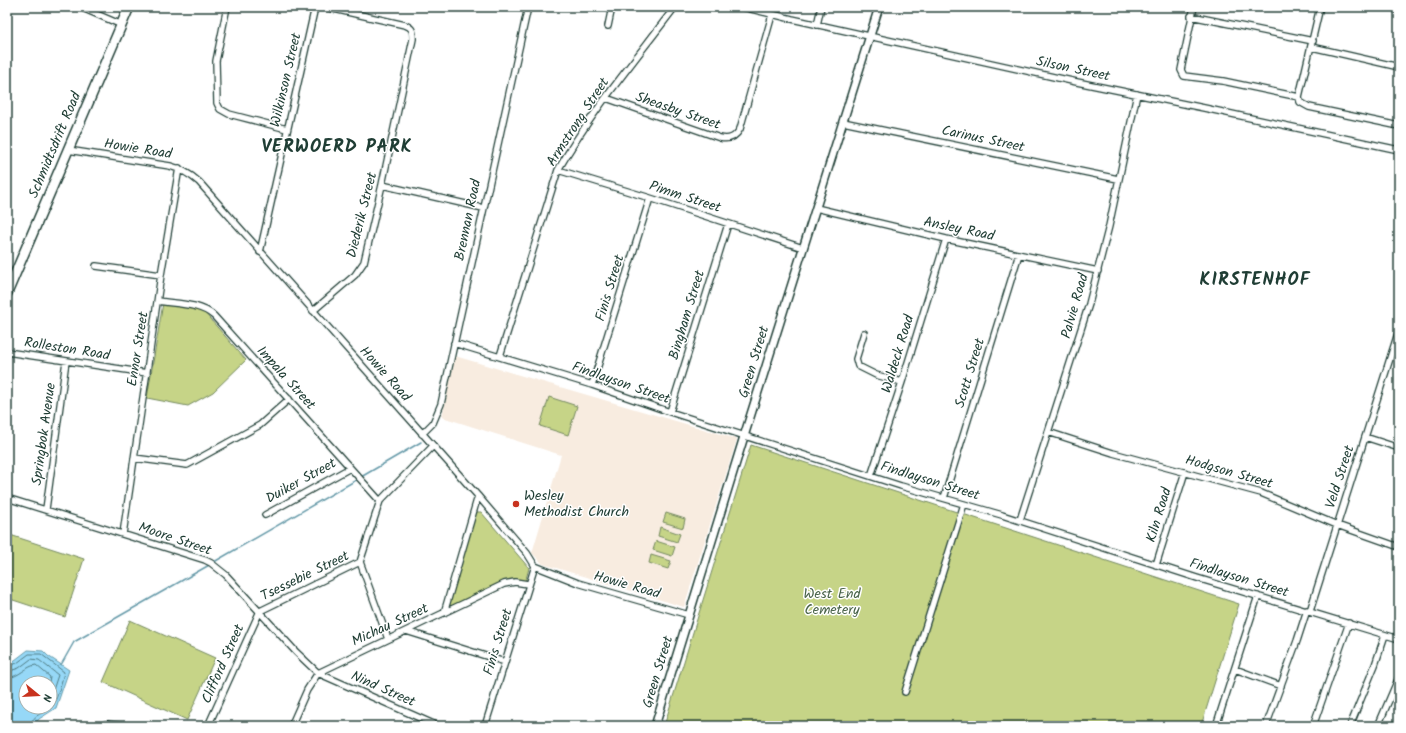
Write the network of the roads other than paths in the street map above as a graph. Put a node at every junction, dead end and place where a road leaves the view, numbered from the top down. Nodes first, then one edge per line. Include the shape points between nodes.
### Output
1 (80, 7) edge
2 (129, 7) edge
3 (227, 7) edge
4 (315, 7) edge
5 (325, 7) edge
6 (528, 7) edge
7 (612, 7) edge
8 (675, 7) edge
9 (743, 7) edge
10 (821, 7) edge
11 (879, 7) edge
12 (1194, 7) edge
13 (1320, 7) edge
14 (1388, 7) edge
15 (1399, 10) edge
16 (772, 15) junction
17 (1191, 16) junction
18 (817, 24) junction
19 (122, 25) junction
20 (608, 26) dead end
21 (870, 37) junction
22 (1312, 44) junction
23 (1399, 68) edge
24 (1137, 94) junction
25 (1299, 97) junction
26 (606, 98) junction
27 (843, 122) junction
28 (1399, 126) edge
29 (287, 129) junction
30 (68, 150) junction
31 (1399, 150) edge
32 (179, 168) junction
33 (558, 170) junction
34 (1118, 179) junction
35 (382, 185) junction
36 (650, 198) junction
37 (483, 208) junction
38 (816, 208) junction
39 (728, 224) junction
40 (946, 239) junction
41 (803, 248) junction
42 (260, 252) junction
43 (1019, 254) junction
44 (96, 266) dead end
45 (1098, 271) junction
46 (161, 275) junction
47 (7, 293) edge
48 (158, 301) junction
49 (314, 311) junction
50 (1399, 330) edge
51 (864, 333) dead end
52 (454, 343) junction
53 (1393, 350) junction
54 (7, 352) edge
55 (1399, 352) edge
56 (500, 356) junction
57 (66, 361) junction
58 (147, 373) junction
59 (902, 382) junction
60 (592, 385) junction
61 (289, 399) junction
62 (670, 412) junction
63 (1048, 432) junction
64 (422, 434) junction
65 (744, 436) junction
66 (1365, 438) junction
67 (433, 446) junction
68 (1399, 448) edge
69 (134, 458) junction
70 (350, 468) junction
71 (1185, 472) junction
72 (871, 476) junction
73 (478, 496) junction
74 (7, 498) edge
75 (944, 498) junction
76 (380, 501) junction
77 (964, 504) junction
78 (46, 509) junction
79 (265, 514) dead end
80 (1020, 520) junction
81 (1337, 525) junction
82 (123, 534) junction
83 (1399, 547) edge
84 (360, 562) junction
85 (1156, 564) junction
86 (535, 566) junction
87 (528, 584) junction
88 (1258, 596) junction
89 (260, 611) junction
90 (1308, 611) junction
91 (444, 613) junction
92 (689, 616) junction
93 (1349, 623) junction
94 (406, 631) junction
95 (1385, 635) junction
96 (388, 639) junction
97 (1399, 639) edge
98 (505, 662) junction
99 (1235, 669) junction
100 (318, 673) junction
101 (1399, 677) edge
102 (1281, 686) junction
103 (904, 692) dead end
104 (101, 726) edge
105 (120, 726) edge
106 (208, 726) edge
107 (290, 726) edge
108 (438, 726) edge
109 (485, 726) edge
110 (656, 726) edge
111 (1216, 726) edge
112 (1266, 726) edge
113 (1313, 726) edge
114 (1350, 726) edge
115 (1378, 726) edge

1 - 19 street
2 - 19 highway, Schmidtsdrift Road
3 - 29 street via 216,61 217,103 220,109 229,114
4 - 29 street, Wilkinson Street
5 - 35 street, Diederik Street via 405,25 413,31
6 - 37 street, Brennan Road
7 - 20 street
8 - 26 street, Armstrong Street
9 - 16 street, Silson Street
10 - 18 street
11 - 21 street, Green Street
12 - 17 street
13 - 22 street
14 - 15 street
16 - 18 street, Silson Street
16 - 26 street, Sheasby Street via 740,129 731,139 720,138
17 - 22 street
17 - 25 street via 1181,70 1184,76 1223,81
18 - 21 street, Silson Street
19 - 30 highway, Schmidtsdrift Road
21 - 24 street, Silson Street
21 - 27 street, Green Street
22 - 23 street
22 - 25 street
24 - 31 street, Silson Street
24 - 34 street, Palvie Road
25 - 28 street via 1300,102 1309,107
26 - 33 street, Armstrong Street
27 - 34 street, Carinus Street
27 - 38 street, Green Street
29 - 42 street, Wilkinson Street
30 - 32 street, Howie Road
30 - 47 highway, Schmidtsdrift Road
32 - 42 street, Howie Road via 199,182
32 - 46 street, Ennor Street
33 - 36 street, Pimm Street
33 - 56 street, Armstrong Street
34 - 45 street, Palvie Road
35 - 37 street
35 - 49 street, Diederik Street via 362,267
36 - 39 street, Pimm Street
36 - 60 street, Finis Street
37 - 52 street, Brennan Road
38 - 40 street, Ansley Road
38 - 41 street, Green Street
39 - 41 street, Pimm Street
39 - 62 street, Bingham Street
40 - 43 street, Ansley Road
40 - 59 street, Waldeck Road
41 - 65 street, Green Street
42 - 49 street, Howie Road
43 - 45 street, Ansley Road
43 - 75 street, Scott Street
44 - 46 street
45 - 63 street, Palvie Road
46 - 48 street, Ennor Street
48 - 58 street, Ennor Street
48 - 61 street, Impala Street via 208,311
49 - 64 street, Howie Road
50 - 53 street, Veld Street
51 - 59 street via 856,359 858,366 876,375
52 - 56 street, Findlayson Street
52 - 64 street, Brennan Road via 441,404 433,423
53 - 55 street
53 - 66 street, Veld Street
54 - 57 street, Rolleston Road
56 - 60 street, Findlayson Street
57 - 58 street, Rolleston Road
57 - 78 street, Springbok Avenue
58 - 69 street, Ennor Street
59 - 72 street, Waldeck Road
60 - 62 street, Findlayson Street
61 - 69 street via 260,425 187,465
61 - 70 street, Impala Street
62 - 65 street, Findlayson Street
63 - 71 street, Hodgson Street
63 - 80 street, Palvie Road
64 - 67 street, Howie Road
65 - 72 street, Findlayson Street
65 - 92 street, Green Street
66 - 68 street
66 - 81 street, Veld Street
67 - 73 street, Howie Road
67 - 76 street
69 - 82 street, Ennor Street
70 - 76 street, Impala Street
70 - 79 street, Duiker Street
71 - 81 street, Hodgson Street via 1261,493
71 - 85 street, Kiln Road
72 - 75 street, Findlayson Street
73 - 86 street, Howie Road
73 - 91 street
74 - 78 street, Moore Street
75 - 77 street, Findlayson Street
76 - 84 street
77 - 80 street, Findlayson Street
77 - 103 street
78 - 82 street, Moore Street
80 - 85 street, Findlayson Street
81 - 83 street, Hodgson Street
81 - 90 street, Veld Street
82 - 89 street, Moore Street via 211,563
84 - 89 street, Tsessebie Street
84 - 96 street
85 - 88 street, Findlayson Street
86 - 87 street, Finis Street
86 - 92 street, Howie Road via 578,583
87 - 91 street, Michau Street via 504,584
87 - 98 street, Finis Street
88 - 90 street, Findlayson Street
88 - 99 street
89 - 100 street, Moore Street
89 - 106 street, Clifford Street
90 - 93 street, Findlayson Street
90 - 102 street, Veld Street
91 - 94 street, Michau Street
92 - 110 street, Green Street
93 - 95 street, Findlayson Street
93 - 113 street
94 - 96 street, Michau Street
94 - 98 street
95 - 97 street, Findlayson Street
95 - 114 street
96 - 100 street, Michau Street
98 - 109 street, Finis Street
99 - 102 street
99 - 111 street
100 - 107 street
100 - 108 street, Nind Street
101 - 115 street
102 - 112 street, Veld Street
104 - 105 street

